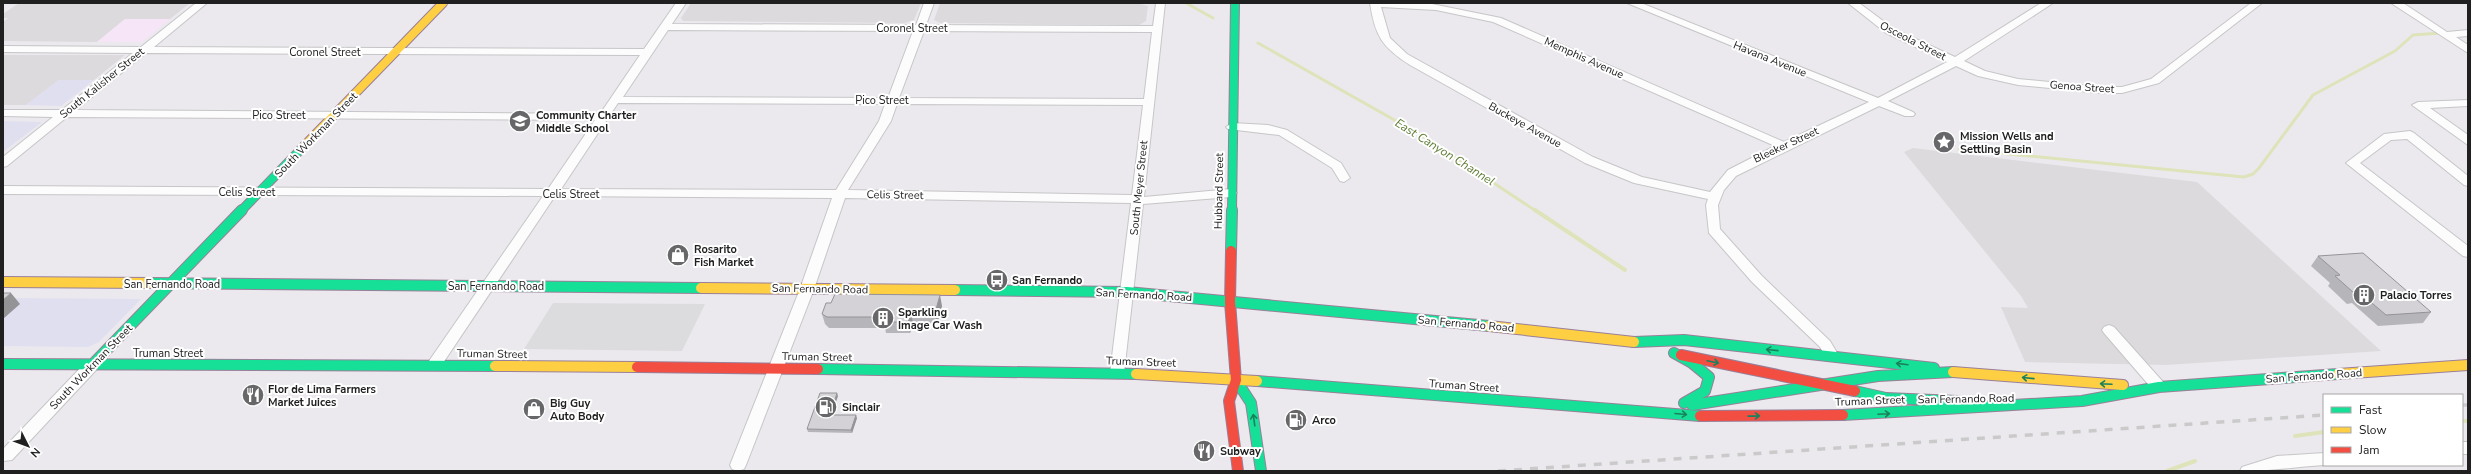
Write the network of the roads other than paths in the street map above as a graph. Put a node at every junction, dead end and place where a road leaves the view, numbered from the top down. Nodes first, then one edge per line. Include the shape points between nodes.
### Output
1 (202, 3) edge
2 (443, 3) edge
3 (680, 3) edge
4 (929, 3) edge
5 (1235, 3) edge
6 (1632, 3) edge
7 (1853, 3) edge
8 (2048, 3) edge
9 (2257, 3) edge
10 (2396, 3) edge
11 (1161, 4) edge
12 (1375, 4) edge
13 (665, 27) junction
14 (921, 28) junction
15 (1158, 29) junction
16 (2468, 33) edge
17 (2446, 35) junction
18 (3, 49) edge
19 (2468, 50) edge
20 (142, 51) junction
21 (396, 52) junction
22 (647, 52) junction
23 (1955, 62) junction
24 (615, 100) junction
25 (892, 100) junction
26 (1148, 102) junction
27 (1878, 102) junction
28 (2468, 102) edge
29 (3, 113) edge
30 (65, 114) junction
31 (1909, 114) dead end
32 (335, 115) junction
33 (603, 117) junction
34 (1232, 127) junction
35 (2468, 141) edge
36 (1784, 146) junction
37 (3, 163) edge
38 (1344, 178) dead end
39 (2468, 182) edge
40 (3, 190) edge
41 (260, 192) junction
42 (1231, 193) junction
43 (551, 194) junction
44 (840, 194) junction
45 (1714, 197) junction
46 (1138, 200) junction
47 (2468, 253) edge
48 (3, 282) edge
49 (171, 284) junction
50 (489, 286) junction
51 (807, 289) junction
52 (1127, 292) junction
53 (1230, 302) junction
54 (2109, 330) dead end
55 (1634, 342) junction
56 (1674, 354) junction
57 (1832, 356) junction
58 (3, 364) edge
59 (92, 365) junction
60 (434, 365) junction
61 (2468, 365) edge
62 (775, 368) junction
63 (1968, 372) junction
64 (1117, 373) junction
65 (1236, 380) junction
66 (1820, 384) junction
67 (2159, 387) junction
68 (2112, 394) junction
69 (1678, 405) junction
70 (1628, 410) junction
71 (6, 456) dead end
72 (2323, 459) edge
73 (738, 464) dead end
74 (2254, 470) edge
75 (1238, 471) edge
76 (1260, 471) edge

1 - 20 street, South Kalisher Street
2 - 21 main road, South Workman Street
3 - 13 street
4 - 14 street
5 - 34 main road, Hubbard Street
6 - 27 street, Havana Avenue
7 - 23 street, Osceola Street via 1890,31
8 - 23 street, Bleeker Street
9 - 23 street, Genoa Street via 2155,81 2122,90 2018,82 1982,74
10 - 17 street
11 - 15 street, South Meyer Street
12 - 36 street, Memphis Avenue via 1417,3 1497,20
12 - 45 street, Buckeye Avenue via 1383,39 1397,53 1414,63 1589,160 1638,180
13 - 14 street, Coronel Street
13 - 22 street
14 - 15 street, Coronel Street
14 - 25 street
15 - 26 street, South Meyer Street
16 - 17 street
17 - 19 street
18 - 20 street, Coronel Street
20 - 21 street, Coronel Street
20 - 30 street, South Kalisher Street
21 - 22 street, Coronel Street
21 - 32 main road, South Workman Street
22 - 24 street
23 - 27 street, Bleeker Street
24 - 25 street, Pico Street
24 - 33 street
25 - 26 street, Pico Street
25 - 44 street via 886,121
26 - 46 street, South Meyer Street
27 - 31 street, Havana Avenue
27 - 36 street, Bleeker Street
28 - 35 street via 2418,105
29 - 30 street, Pico Street
30 - 32 street, Pico Street
30 - 37 street, South Kalisher Street
32 - 33 street, Pico Street
32 - 41 main road, South Workman Street
33 - 43 street
34 - 38 street via 1283,132 1337,166
34 - 42 main road, Hubbard Street
36 - 45 street, Bleeker Street via 1732,173
39 - 47 street via 2410,135 2388,137 2352,163
40 - 41 street, Celis Street
41 - 43 street, Celis Street
41 - 49 main road, South Workman Street
42 - 46 street, Celis Street
42 - 53 main road, Hubbard Street
43 - 44 street, Celis Street
43 - 50 street
44 - 46 street, Celis Street
44 - 51 street
45 - 57 street via 1714,230 1721,240 1757,279 1825,344
46 - 52 street, South Meyer Street
48 - 49 main road, San Fernando Road
49 - 50 main road, San Fernando Road
49 - 59 main road, South Workman Street
50 - 51 main road, San Fernando Road
50 - 60 street
51 - 52 main road, San Fernando Road
51 - 62 street
52 - 53 main road, San Fernando Road
52 - 64 street, South Meyer Street
53 - 55 main road, San Fernando Road
53 - 65 main road, Hubbard Street
54 - 67 street
55 - 56 main road, San Fernando Road
57 -> 55 main road, San Fernando Road via 1684,340
56 -> 66 main road, San Fernando Road
56 - 69 main road via 1692,363 1709,377 1709,384 1700,396
63 -> 57 main road, San Fernando Road
58 - 59 main road, Truman Street
59 - 60 main road, Truman Street
59 - 71 street, South Workman Street
60 - 62 main road, Truman Street
61 - 67 main road, San Fernando Road
62 - 64 main road, Truman Street
62 - 73 street
63 - 66 main road, Truman Street via 1892,374
67 -> 63 main road, San Fernando Road via 2067,382
64 - 65 main road, Truman Street
65 - 70 main road, Truman Street
65 - 75 main road, Hubbard Street via 1230,401
76 -> 65 main road, Hubbard Street via 1251,403
66 - 68 main road, San Fernando Road via 1886,398 1933,402
66 - 69 main road, Truman Street via 1712,404
67 - 68 main road, San Fernando Road
70 -> 68 main road, Truman Street via 1715,417 1880,414 2082,401
69 - 70 main road, Truman Street
72 - 74 street via 2277,462

